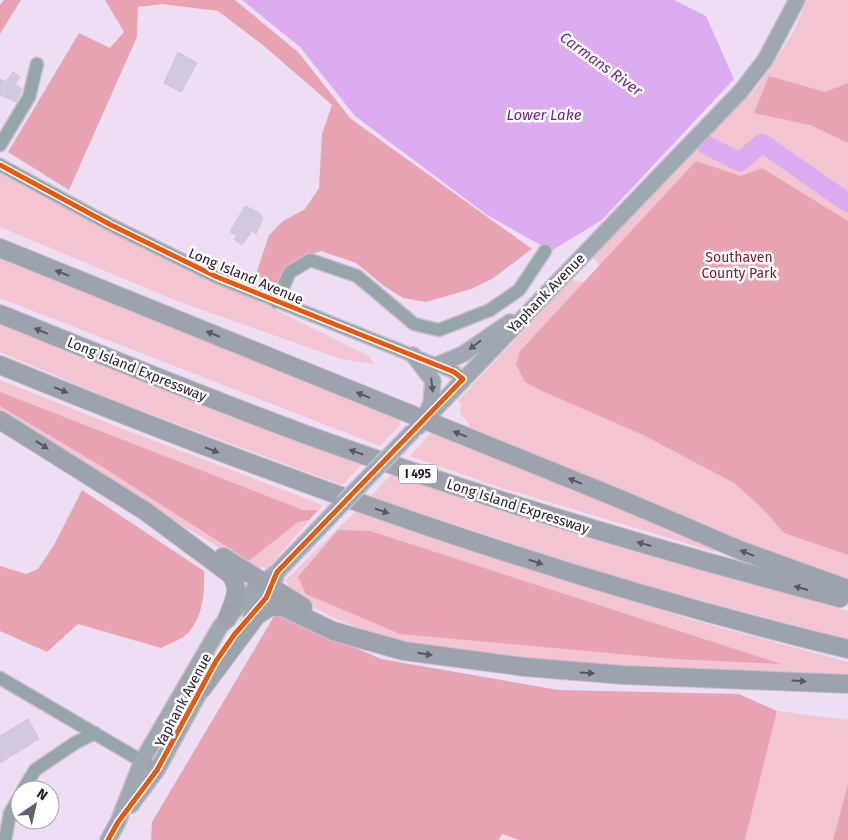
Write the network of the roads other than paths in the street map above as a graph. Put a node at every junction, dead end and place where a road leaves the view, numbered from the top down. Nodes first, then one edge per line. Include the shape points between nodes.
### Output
1 (797, 0) edge
2 (37, 64) dead end
3 (0, 145) edge
4 (0, 166) edge
5 (0, 248) edge
6 (546, 250) dead end
7 (276, 302) junction
8 (530, 309) junction
9 (0, 314) edge
10 (413, 355) junction
11 (437, 365) junction
12 (0, 366) edge
13 (463, 379) junction
14 (0, 420) edge
15 (419, 425) junction
16 (145, 511) junction
17 (270, 580) junction
18 (848, 589) edge
19 (848, 600) edge
20 (227, 619) junction
21 (378, 644) junction
22 (848, 649) edge
23 (0, 678) edge
24 (848, 684) edge
25 (201, 690) junction
26 (95, 733) junction
27 (142, 762) junction
28 (157, 770) junction
29 (29, 780) edge
30 (10, 813) edge
31 (118, 822) junction
32 (5, 840) edge
33 (108, 840) edge

1 - 8 main road, Yaphank Avenue via 765,60 741,91
2 - 3 street via 29,97
4 - 7 street, Long Island Avenue via 161,250
15 -> 5 highway
6 - 7 street via 519,290 490,310 439,330 414,324 357,276 310,260 290,272
7 - 10 street, Long Island Avenue
8 -> 11 main road via 463,354
8 - 13 main road, Yaphank Avenue
19 -> 9 highway, Long Island Expressway / I 495 via 589,528 430,478 172,384
10 - 11 street, Long Island Avenue
10 -> 15 main road via 433,381 431,402
11 - 13 street, Long Island Avenue
12 -> 22 highway via 155,429 407,520 584,576
13 - 15 main road, Yaphank Avenue
14 -> 16 highway
15 - 17 main road, Yaphank Avenue, bridge
18 -> 15 highway via 749,554
16 - 17 highway
16 - 20 highway via 234,578 237,593
17 - 20 main road, Yaphank Avenue via 254,589
17 - 21 highway via 320,617
17 - 25 main road, Yaphank Avenue via 266,598 225,647
20 - 27 main road, Yaphank Avenue via 199,660
21 -> 24 highway via 442,657 568,672
21 - 25 highway via 332,631 283,607 270,607 247,626
23 - 26 street
25 - 28 main road, Yaphank Avenue
26 - 27 street
26 - 29 street via 35,770
27 - 28 street
27 - 31 main road, Yaphank Avenue
28 - 31 main road, Yaphank Avenue
30 - 32 street
31 - 33 main road, Yaphank Avenue

